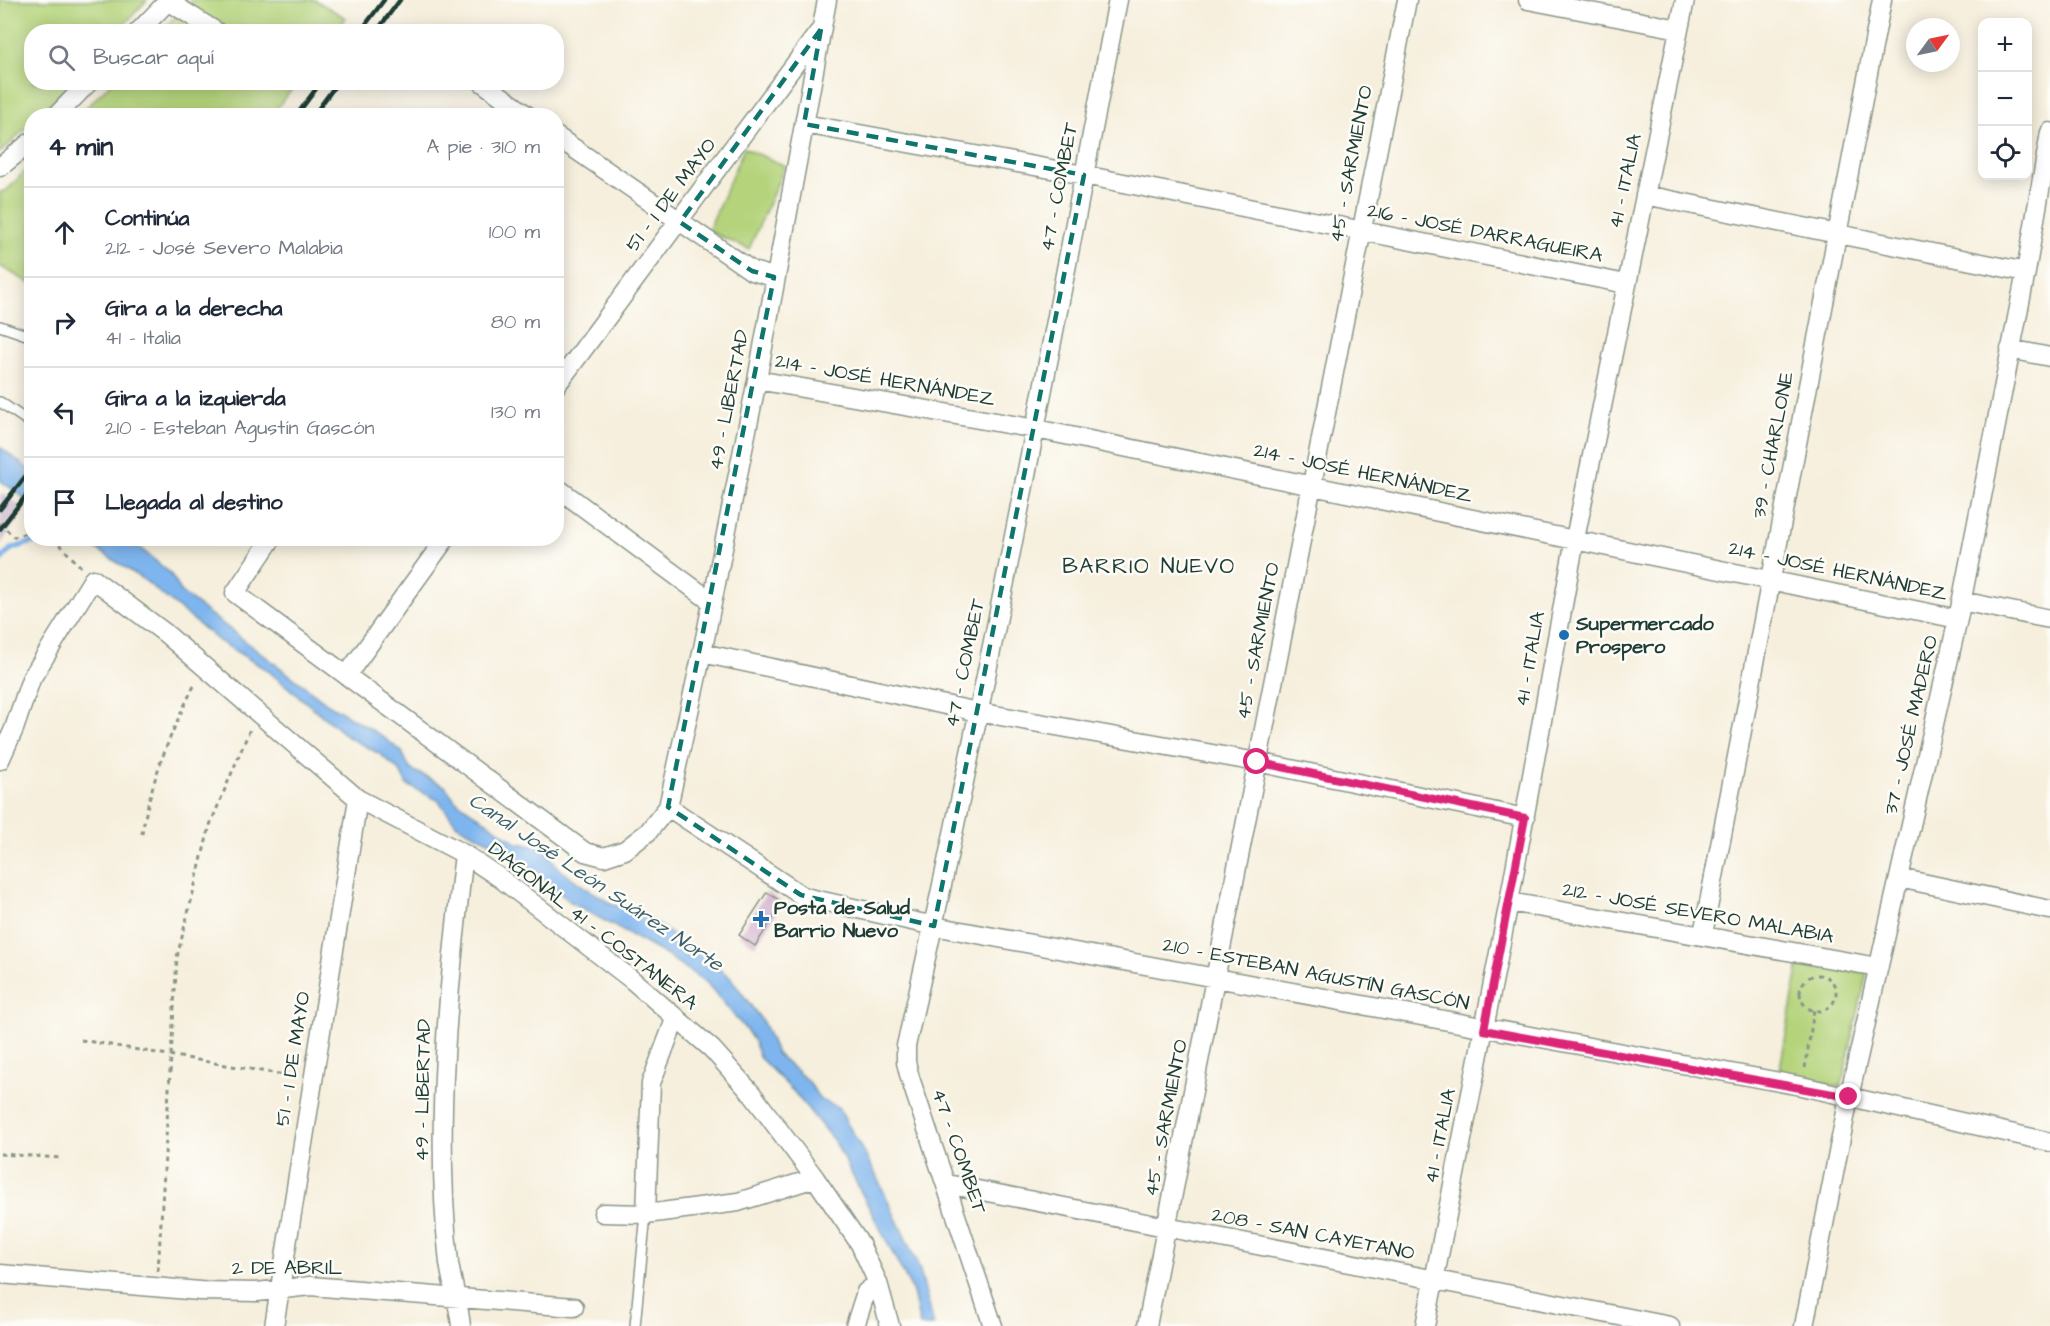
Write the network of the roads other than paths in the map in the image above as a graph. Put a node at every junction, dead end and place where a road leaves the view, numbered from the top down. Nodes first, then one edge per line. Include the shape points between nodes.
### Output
1 (827, 0) edge
2 (1118, 0) edge
3 (1407, 0) edge
4 (1528, 0) edge
5 (1684, 0) edge
6 (1882, 0) edge
7 (169, 1) edge
8 (146, 24) edge
9 (205, 24) edge
10 (821, 29) junction
11 (1679, 29) junction
12 (81, 90) edge
13 (493, 90) edge
14 (64, 108) edge
15 (517, 108) edge
16 (804, 124) junction
17 (2050, 132) edge
18 (564, 142) edge
19 (24, 147) edge
20 (0, 166) edge
21 (1084, 175) junction
22 (1645, 195) junction
23 (680, 222) junction
24 (1360, 231) junction
25 (1837, 232) junction
26 (2026, 272) junction
27 (774, 277) junction
28 (1626, 284) junction
29 (0, 326) edge
30 (24, 334) edge
31 (2010, 349) junction
32 (2050, 357) edge
33 (564, 375) edge
34 (757, 380) junction
35 (0, 402) edge
36 (24, 418) edge
37 (1036, 429) junction
38 (1312, 485) junction
39 (564, 493) edge
40 (1575, 539) junction
41 (267, 546) edge
42 (440, 546) edge
43 (1770, 581) junction
44 (712, 602) junction
45 (1959, 610) junction
46 (2050, 619) edge
47 (702, 653) junction
48 (347, 675) junction
49 (978, 712) junction
50 (0, 760) edge
51 (1257, 762) junction
52 (358, 799) junction
53 (668, 807) junction
54 (1525, 818) junction
55 (464, 854) junction
56 (1899, 878) junction
57 (1509, 902) junction
58 (2050, 910) edge
59 (934, 926) junction
60 (1703, 934) junction
61 (1878, 968) junction
62 (1216, 977) junction
63 (676, 1017) junction
64 (1484, 1030) junction
65 (1849, 1097) junction
66 (2050, 1142) edge
67 (815, 1178) junction
68 (947, 1184) junction
69 (603, 1214) dead end
70 (646, 1214) junction
71 (1167, 1228) junction
72 (0, 1274) edge
73 (1433, 1281) junction
74 (878, 1283) junction
75 (280, 1289) junction
76 (458, 1300) junction
77 (574, 1307) dead end
78 (274, 1326) edge
79 (461, 1326) edge
80 (635, 1326) edge
81 (855, 1326) edge
82 (890, 1326) edge
83 (993, 1326) edge
84 (1147, 1326) edge
85 (1425, 1326) edge
86 (1670, 1326) edge
87 (1804, 1326) edge

1 - 10 street, 49 - LIBERTAD
2 - 21 street, 47 - COMBET
3 - 24 street, 45 - SARMIENTO
4 - 11 street
5 - 11 street, 41 - ITALIA
6 - 25 street, 39 - CHARLONE
7 - 8 street
7 - 9 street
10 - 16 street, 49 - LIBERTAD
10 - 23 street, 51 - 1 DE MAYO
11 - 22 street, 41 - ITALIA
12 - 14 street
13 - 15 street
16 - 21 street, 216 - JOSÉ DARRAGUEIRA
16 - 27 street, 49 - LIBERTAD
17 - 26 street, 37 - JOSÉ MADERO
18 - 23 street
19 - 20 street
21 - 24 street, 216 - JOSÉ DARRAGUEIRA
21 - 37 street, 47 - COMBET
22 - 25 street
22 - 28 street, 41 - ITALIA
23 - 27 street via 752,271
23 - 33 street, 51 - 1 DE MAYO
24 - 28 street, 216 - JOSÉ DARRAGUEIRA
24 - 38 street, 45 - SARMIENTO
25 - 26 street
25 - 43 street, 39 - CHARLONE
26 - 31 street, 37 - JOSÉ MADERO
27 - 34 street, 49 - LIBERTAD
28 - 40 street, 41 - ITALIA
29 - 30 lane
31 - 32 street
31 - 45 street, 37 - JOSÉ MADERO
34 - 37 street, 214 - JOSÉ HERNÁNDEZ
34 - 44 street, 49 - LIBERTAD
35 - 36 lane
37 - 38 street, 214 - JOSÉ HERNÁNDEZ
37 - 49 street, 47 - COMBET
38 - 40 street, 214 - JOSÉ HERNÁNDEZ
38 - 51 street, 45 - SARMIENTO
39 - 44 street
40 - 43 street, 214 - JOSÉ HERNÁNDEZ
40 - 54 street, 41 - ITALIA
41 - 48 street via 235,593
42 - 48 street
43 - 45 street, 214 - JOSÉ HERNÁNDEZ
43 - 60 street, 39 - CHARLONE
44 - 47 street, 49 - LIBERTAD
45 - 46 street, 214 - JOSÉ HERNÁNDEZ
45 - 56 street, 37 - JOSÉ MADERO
47 - 49 street
47 - 53 street, 49 - LIBERTAD
48 - 53 street via 585,852 604,857 625,850 648,832
49 - 51 street
49 - 59 street, 47 - COMBET
50 - 52 street, DIAGONAL 41 - COSTANERA via 31,679 93,579 165,633
51 - 54 street
51 - 62 street, 45 - SARMIENTO
52 - 55 street, DIAGONAL 41 - COSTANERA
52 - 75 street, 51 - 1 DE MAYO
53 - 59 street, 210 - ESTEBAN AGUSTÍN GASCÓN via 801,895
54 - 57 street, 41 - ITALIA
55 - 63 street, DIAGONAL 41 - COSTANERA
55 - 76 street, 49 - LIBERTAD via 447,1000 443,1138 449,1265
56 - 58 street
56 - 61 street, 37 - JOSÉ MADERO
57 - 60 street, 212 - JOSÉ SEVERO MALABIA
57 - 64 street, 41 - ITALIA
59 - 62 street, 210 - ESTEBAN AGUSTÍN GASCÓN
59 - 68 street, 47 - COMBET via 906,1046 906,1062
60 - 61 street, 212 - JOSÉ SEVERO MALABIA
61 - 65 street, 37 - JOSÉ MADERO
62 - 64 street, 210 - ESTEBAN AGUSTÍN GASCÓN
62 - 71 street, 45 - SARMIENTO
63 - 67 street, DIAGONAL 41 - COSTANERA via 712,1049 752,1094
63 - 70 street via 651,1083
64 - 65 street, 210 - ESTEBAN AGUSTÍN GASCÓN
64 - 73 street, 41 - ITALIA
65 - 66 street, 210 - ESTEBAN AGUSTÍN GASCÓN
65 - 87 street, 37 - JOSÉ MADERO
67 - 70 street via 738,1202
67 - 74 street, DIAGONAL 41 - COSTANERA via 860,1244
68 - 71 street, 208 - SAN CAYETANO
68 - 83 street, 47 - COMBET
69 - 70 street
70 - 80 lane
71 - 73 street, 208 - SAN CAYETANO
71 - 84 street, 45 - SARMIENTO
72 - 75 street, 2 DE ABRIL via 200,1291
73 - 85 street, 41 - ITALIA
73 - 86 street, 208 - SAN CAYETANO
74 - 81 street via 866,1292
74 - 82 street, DIAGONAL 41 - COSTANERA
75 - 76 street, 2 DE ABRIL via 310,1286
75 - 78 street, 51 - 1 DE MAYO
76 - 77 street, 2 DE ABRIL
76 - 79 street, 49 - LIBERTAD

